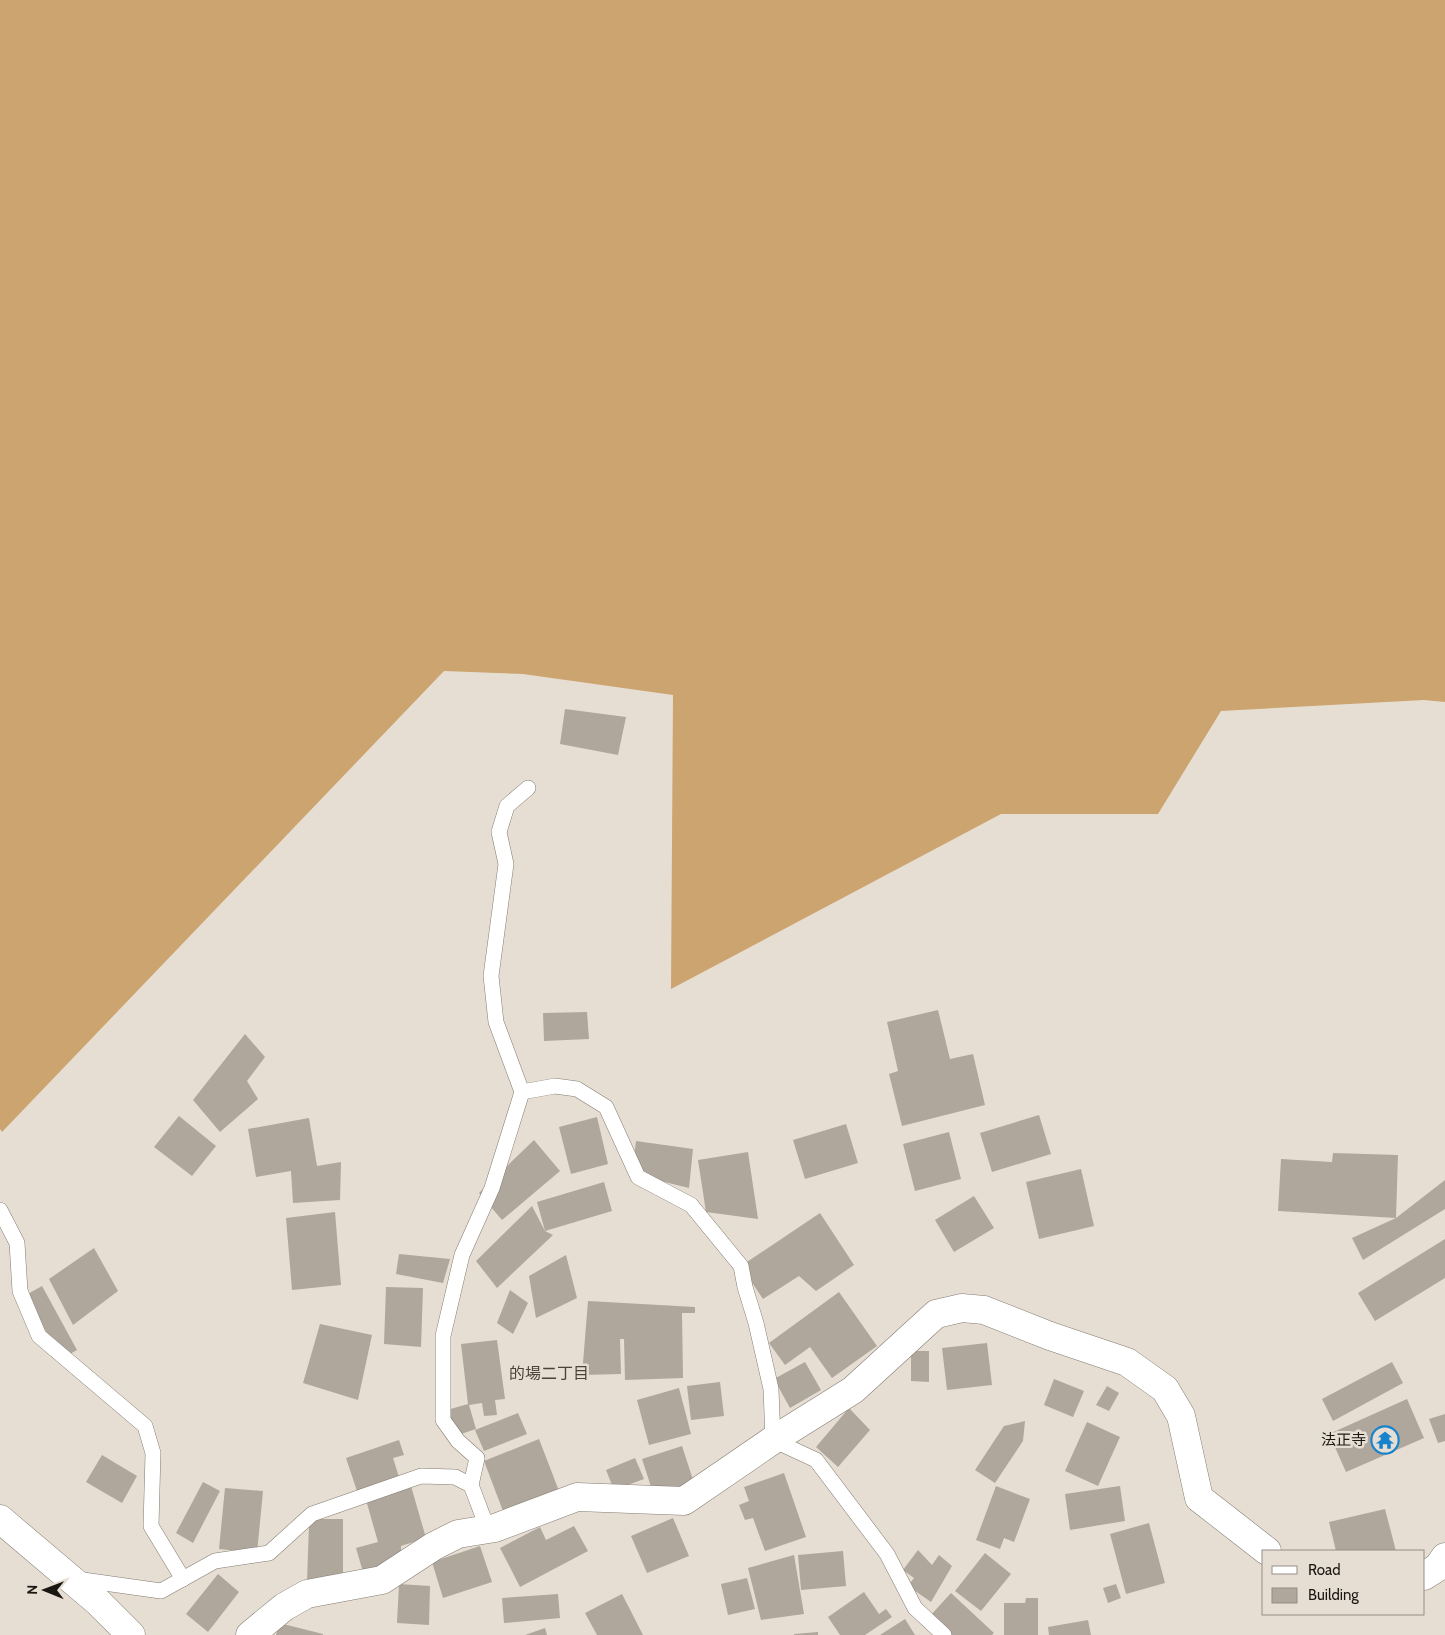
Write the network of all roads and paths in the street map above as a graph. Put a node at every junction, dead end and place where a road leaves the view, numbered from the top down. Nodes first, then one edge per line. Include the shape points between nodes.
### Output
1 (528, 788) dead end
2 (522, 1092) junction
3 (0, 1210) edge
4 (773, 1440) junction
5 (471, 1485) junction
6 (0, 1519) edge
7 (488, 1530) junction
8 (1266, 1550) edge
9 (1445, 1557) edge
10 (1425, 1575) edge
11 (70, 1579) junction
12 (183, 1579) junction
13 (98, 1602) junction
14 (114, 1635) edge
15 (131, 1635) edge
16 (250, 1635) edge
17 (944, 1635) edge

1 - 2 lane via 507,806 499,832 506,864 491,976 496,1022
2 - 4 lane via 555,1086 577,1089 606,1107 638,1177 691,1205 741,1266 771,1389
2 - 5 lane via 492,1188 462,1255 443,1336 443,1420 458,1441 477,1458
3 - 12 lane via 17,1243 20,1291 39,1336 145,1426 152,1453 151,1526
4 - 7 street via 684,1501 577,1497
4 - 8 street via 853,1390 936,1314 962,1308 984,1310 1127,1362 1165,1389 1181,1416 1199,1498
4 - 17 lane via 816,1460 887,1554 915,1608
5 - 7 lane
5 - 12 lane via 455,1477 421,1476 312,1514 269,1553 215,1561
6 - 11 street
7 - 16 street via 458,1534 382,1580 307,1594 284,1607
9 - 10 street via 1438,1567
11 - 12 lane via 161,1591
11 - 13 street
13 - 14 lane
13 - 15 street

